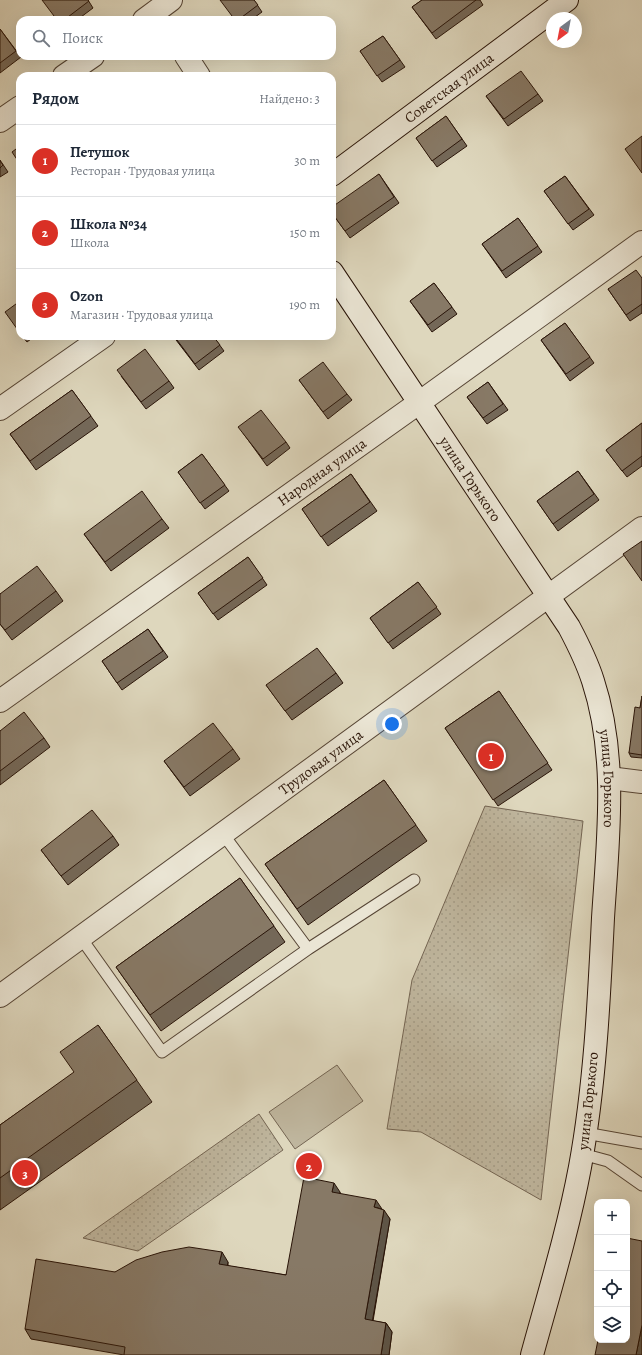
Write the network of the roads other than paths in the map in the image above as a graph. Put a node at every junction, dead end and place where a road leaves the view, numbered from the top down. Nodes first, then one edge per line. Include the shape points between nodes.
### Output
1 (567, 0) edge
2 (87, 60) edge
3 (189, 60) edge
4 (70, 72) edge
5 (196, 72) edge
6 (16, 110) edge
7 (0, 121) edge
8 (336, 172) edge
9 (642, 242) edge
10 (336, 278) edge
11 (98, 340) edge
12 (420, 402) junction
13 (0, 408) edge
14 (642, 528) edge
15 (549, 595) junction
16 (0, 701) edge
17 (609, 778) junction
18 (642, 782) edge
19 (223, 834) junction
20 (414, 880) dead end
21 (81, 938) junction
22 (308, 949) junction
23 (0, 996) edge
24 (585, 1133) junction
25 (642, 1143) edge
26 (582, 1154) junction
27 (642, 1186) edge
28 (532, 1355) edge

1 - 8 street, Советская улица
2 - 4 street
3 - 5 street
6 - 7 street
9 - 12 street, Народная улица
10 - 12 street, улица Горького
11 - 13 street
12 - 15 street, улица Горького
12 - 16 street, Народная улица
14 - 15 street, Трудовая улица
15 - 17 street, улица Горького via 583,654 594,682 606,736
15 - 19 street, Трудовая улица
17 - 18 street
17 - 24 street, улица Горького via 600,982
19 - 21 street, Трудовая улица
19 - 22 lane
20 - 22 lane
21 - 22 lane via 162,1052
21 - 23 street, Трудовая улица
24 - 25 lane
24 - 26 street, улица Горького
26 - 27 lane via 608,1160
26 - 28 street, улица Горького via 567,1226

